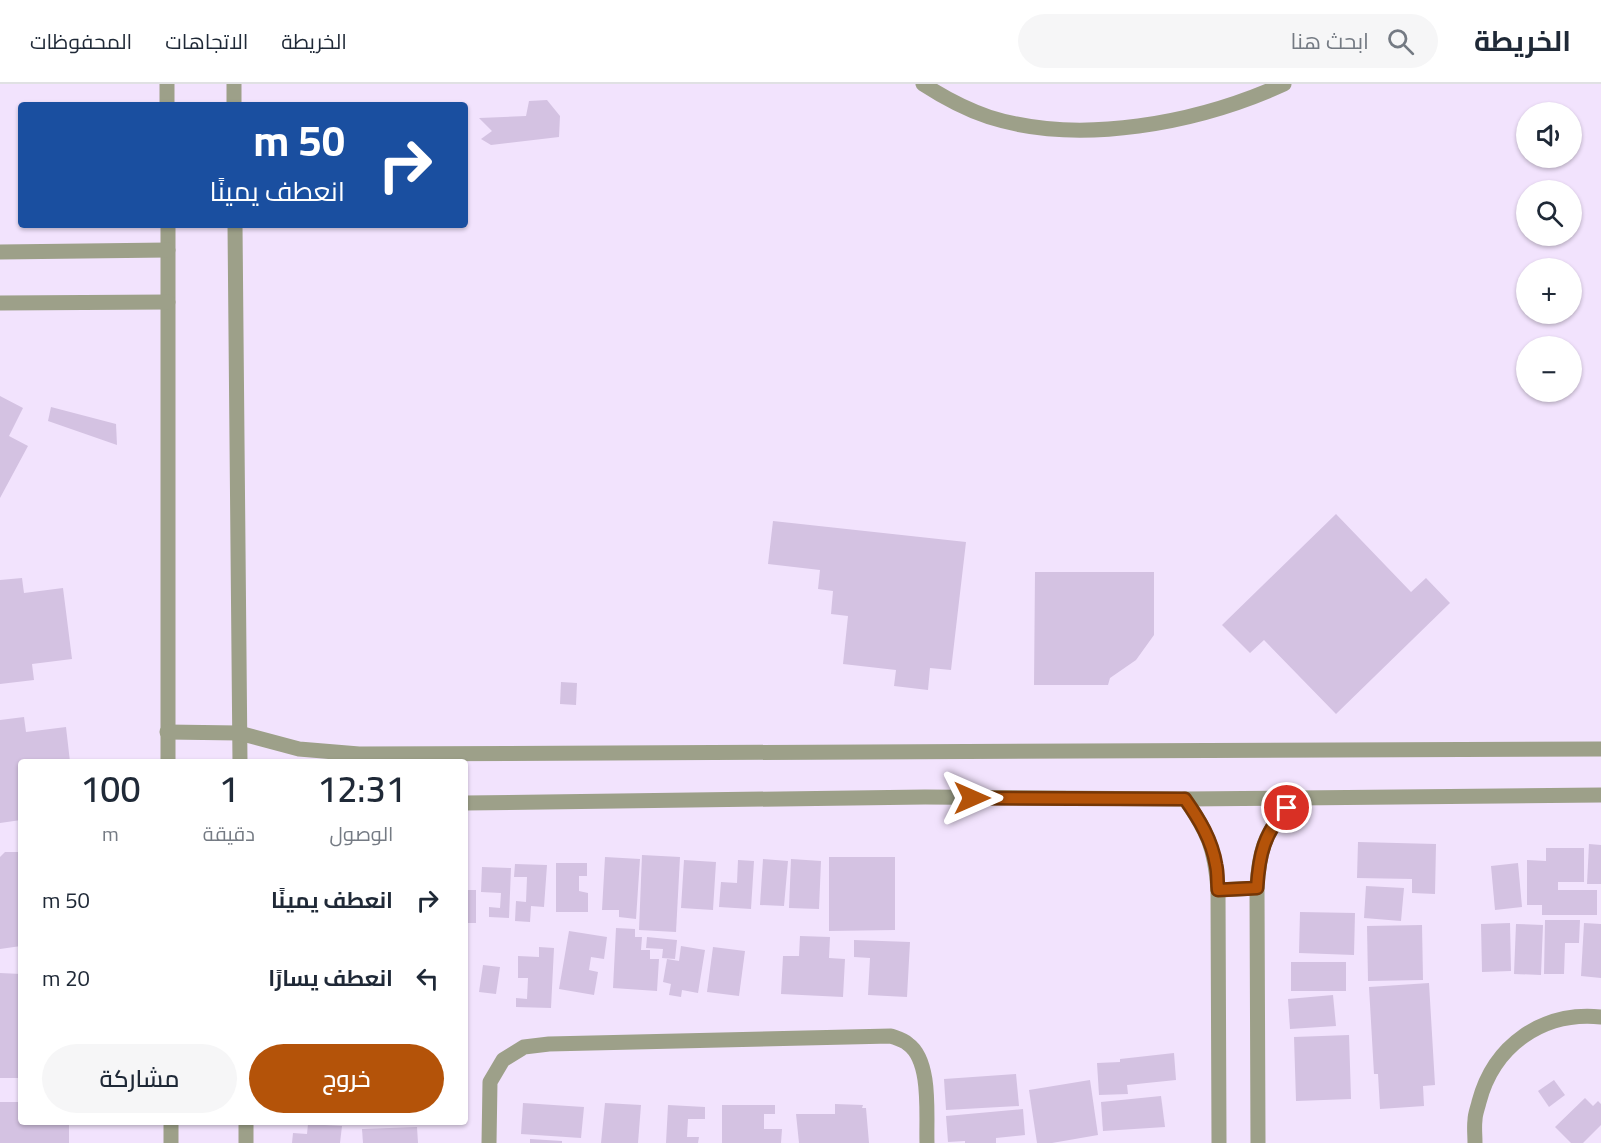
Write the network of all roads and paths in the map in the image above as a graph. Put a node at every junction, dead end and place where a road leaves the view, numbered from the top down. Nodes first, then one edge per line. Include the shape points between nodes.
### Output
1 (167, 84) edge
2 (234, 84) edge
3 (923, 84) edge
4 (1284, 84) edge
5 (167, 102) edge
6 (234, 102) edge
7 (168, 228) edge
8 (235, 228) edge
9 (168, 250) junction
10 (0, 252) edge
11 (168, 302) junction
12 (0, 303) edge
13 (167, 732) junction
14 (239, 733) junction
15 (1601, 749) edge
16 (168, 759) edge
17 (240, 759) edge
18 (1601, 795) edge
19 (1296, 798) junction
20 (1185, 799) junction
21 (468, 802) edge
22 (1257, 888) junction
23 (1218, 890) junction
24 (1601, 1017) edge
25 (171, 1125) edge
26 (246, 1125) edge
27 (171, 1143) edge
28 (246, 1143) edge
29 (489, 1143) edge
30 (927, 1143) edge
31 (1220, 1143) edge
32 (1257, 1143) edge
33 (1475, 1143) edge

1 - 5 street
2 - 6 street
3 - 4 street via 988,117 1034,127 1080,130 1171,121 1216,110
7 - 9 street
8 - 14 street
9 - 10 street
9 - 11 street
11 - 12 street
11 - 13 street
13 - 14 street
13 - 16 street
14 - 15 street via 299,749 359,754
14 - 17 street
18 - 19 street
19 - 20 street
19 - 22 street via 1265,839 1258,863
20 - 21 street
20 - 23 street via 1210,841
22 - 23 street
22 - 32 street
23 - 31 street
24 - 33 street via 1583,1015 1553,1020 1525,1034 1500,1057 1483,1086 1475,1119
25 - 27 street
26 - 28 street
29 - 30 street via 490,1082 503,1060 524,1047 891,1036 909,1044 922,1059

